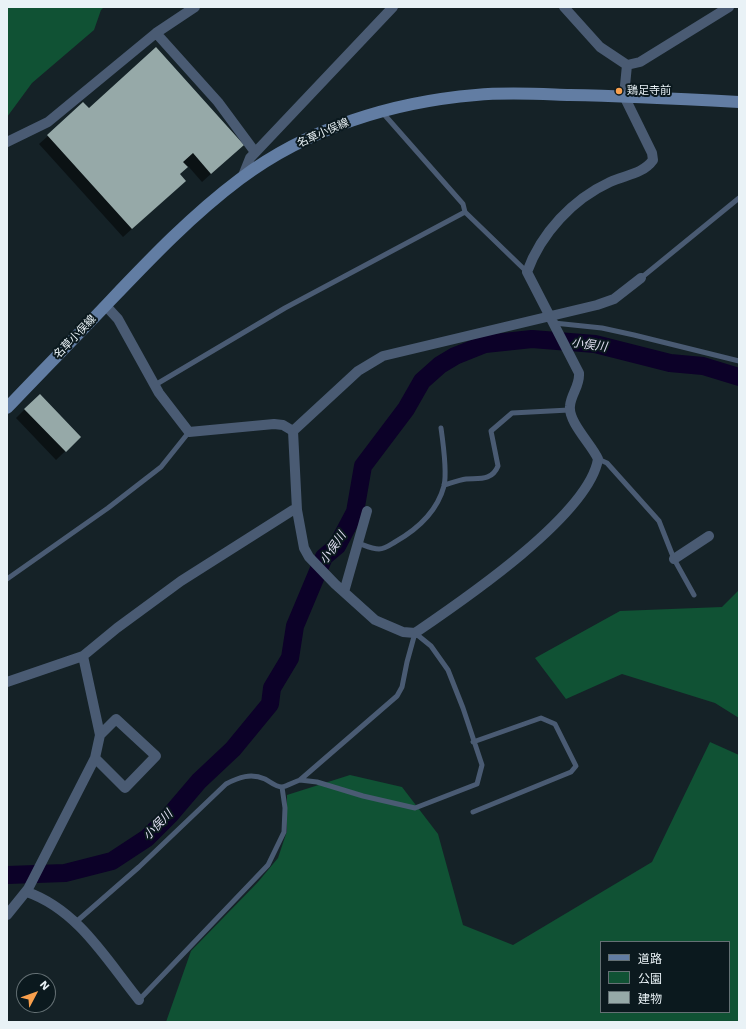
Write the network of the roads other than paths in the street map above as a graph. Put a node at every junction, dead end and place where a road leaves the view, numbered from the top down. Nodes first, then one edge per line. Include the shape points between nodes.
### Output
1 (195, 7) edge
2 (393, 7) edge
3 (564, 7) edge
4 (729, 7) edge
5 (156, 33) junction
6 (628, 65) junction
7 (624, 96) junction
8 (739, 102) edge
9 (382, 111) junction
10 (7, 142) edge
11 (255, 152) junction
12 (242, 178) junction
13 (739, 198) edge
14 (466, 212) junction
15 (527, 272) junction
16 (641, 278) joint
17 (106, 306) junction
18 (553, 322) junction
19 (739, 361) edge
20 (155, 385) junction
21 (7, 408) edge
22 (569, 410) junction
23 (441, 428) dead end
24 (293, 431) junction
25 (189, 432) junction
26 (598, 459) junction
27 (444, 485) junction
28 (297, 510) junction
29 (367, 511) dead end
30 (709, 536) dead end
31 (358, 543) junction
32 (674, 558) junction
33 (7, 579) edge
34 (344, 592) junction
35 (694, 594) dead end
36 (415, 633) junction
37 (83, 656) junction
38 (7, 682) edge
39 (100, 735) junction
40 (473, 742) junction
41 (95, 758) junction
42 (300, 780) junction
43 (282, 787) junction
44 (472, 812) dead end
45 (27, 891) junction
46 (7, 915) edge
47 (76, 922) junction
48 (139, 1000) joint

1 - 5 street
2 - 11 street
3 - 6 street via 600,47
4 - 6 street via 640,62
5 - 10 street via 48,122
5 - 11 street via 218,102
6 - 7 street
7 - 8 main road, 名草小俣線
7 - 9 main road, 名草小俣線 via 521,93 477,95 438,99
7 - 15 street via 653,160 643,170 610,182 580,199 543,242
9 - 12 main road, 名草小俣線 via 319,133 280,153
9 - 14 lane via 463,204
11 - 12 street
12 - 17 main road, 名草小俣線 via 178,231
13 - 16 lane
14 - 15 lane
14 - 20 lane via 285,308
15 - 18 street
16 - 18 street via 614,299
17 - 20 street via 118,319
17 - 21 main road, 名草小俣線
18 - 19 lane via 602,328
18 - 22 street via 579,373 580,381
18 - 24 street via 383,356 358,371
20 - 25 street via 179,422
22 - 26 street
22 - 27 lane via 512,413 491,431 498,466 492,475
23 - 27 lane
24 - 25 street via 283,425 274,424
24 - 28 street
25 - 33 lane via 160,467 108,508
26 - 32 lane via 607,463 654,514
26 - 36 street via 591,481 555,524 499,573
27 - 31 lane via 430,514 408,535 385,548 378,549
28 - 34 street via 304,548 316,566
28 - 37 street via 293,510 181,581
29 - 31 street
30 - 32 street
31 - 34 street
32 - 35 lane
34 - 36 street via 375,620 403,632
36 - 40 lane via 431,646 448,670
36 - 42 lane via 402,687 396,696
37 - 38 street
37 - 39 street
39 - 41 street
39 - 41 street via 116,719 156,756 125,788
40 - 42 lane via 482,766 477,784 415,808 317,782
40 - 44 lane via 541,718 555,724 576,766 572,772
41 - 45 street
42 - 43 lane
43 - 47 lane via 251,776 238,777 226,784
43 - 48 lane via 285,808 284,832 268,865
45 - 46 street
45 - 47 street via 39,896
47 - 48 street

